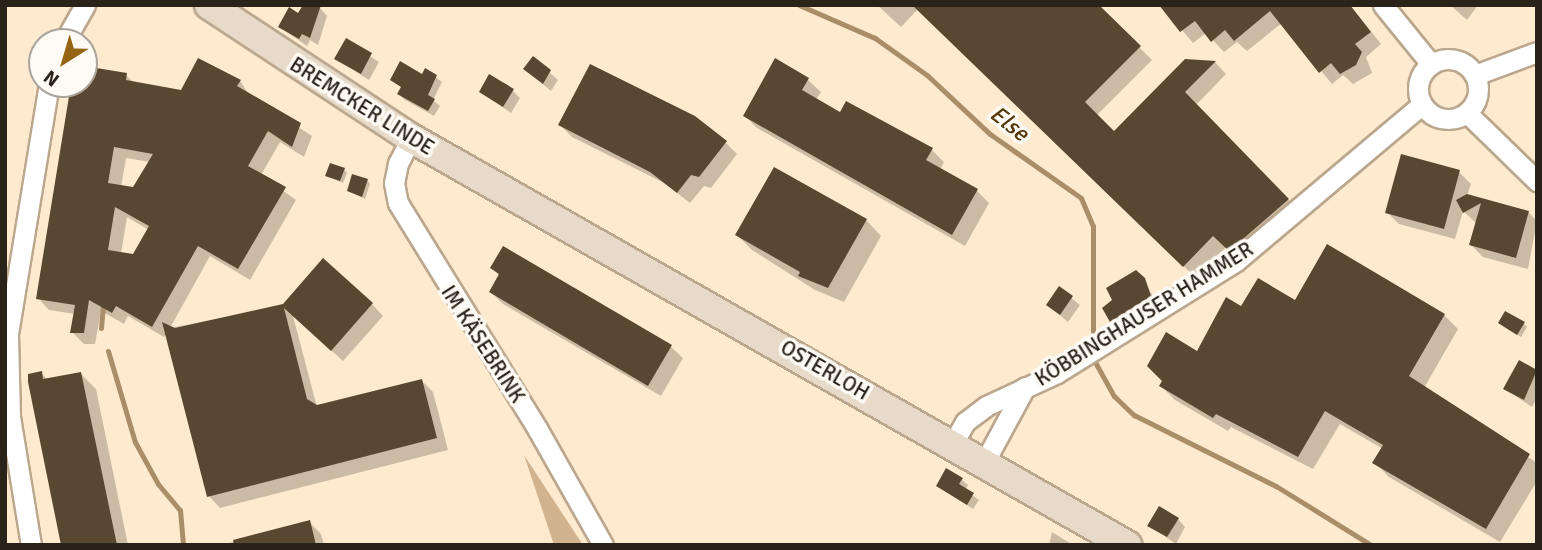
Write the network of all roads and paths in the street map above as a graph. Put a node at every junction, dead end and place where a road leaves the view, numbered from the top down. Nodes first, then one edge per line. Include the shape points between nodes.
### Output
1 (85, 5) edge
2 (209, 5) edge
3 (1383, 5) edge
4 (72, 28) edge
5 (1537, 52) edge
6 (1431, 64) junction
7 (1475, 75) junction
8 (47, 98) edge
9 (1422, 105) junction
10 (1467, 113) junction
11 (411, 138) junction
12 (1537, 181) edge
13 (521, 197) joint
14 (1025, 387) junction
15 (954, 443) junction
16 (985, 461) junction
17 (31, 545) edge
18 (603, 545) edge
19 (1127, 545) edge

1 - 4 street
2 - 11 main road, BREMCKER LINDE
3 - 6 street
5 - 7 street
6 - 7 street via 1460,61
6 - 9 street via 1418,82
7 - 10 street via 1478,95
8 - 17 street via 8,334 10,416
9 - 10 street via 1442,120
9 - 14 street, KÖBBINGHAUSER HAMMER via 1236,261 1057,373
10 - 12 street
11 - 13 main road, BREMCKER LINDE
11 - 18 street, IM KÄSEBRINK via 394,183 398,203
13 - 15 main road, OSTERLOH
14 - 15 street, KÖBBINGHAUSER HAMMER via 965,422
14 - 16 street, KÖBBINGHAUSER HAMMER
15 - 16 main road, OSTERLOH
16 - 19 main road, OSTERLOH

